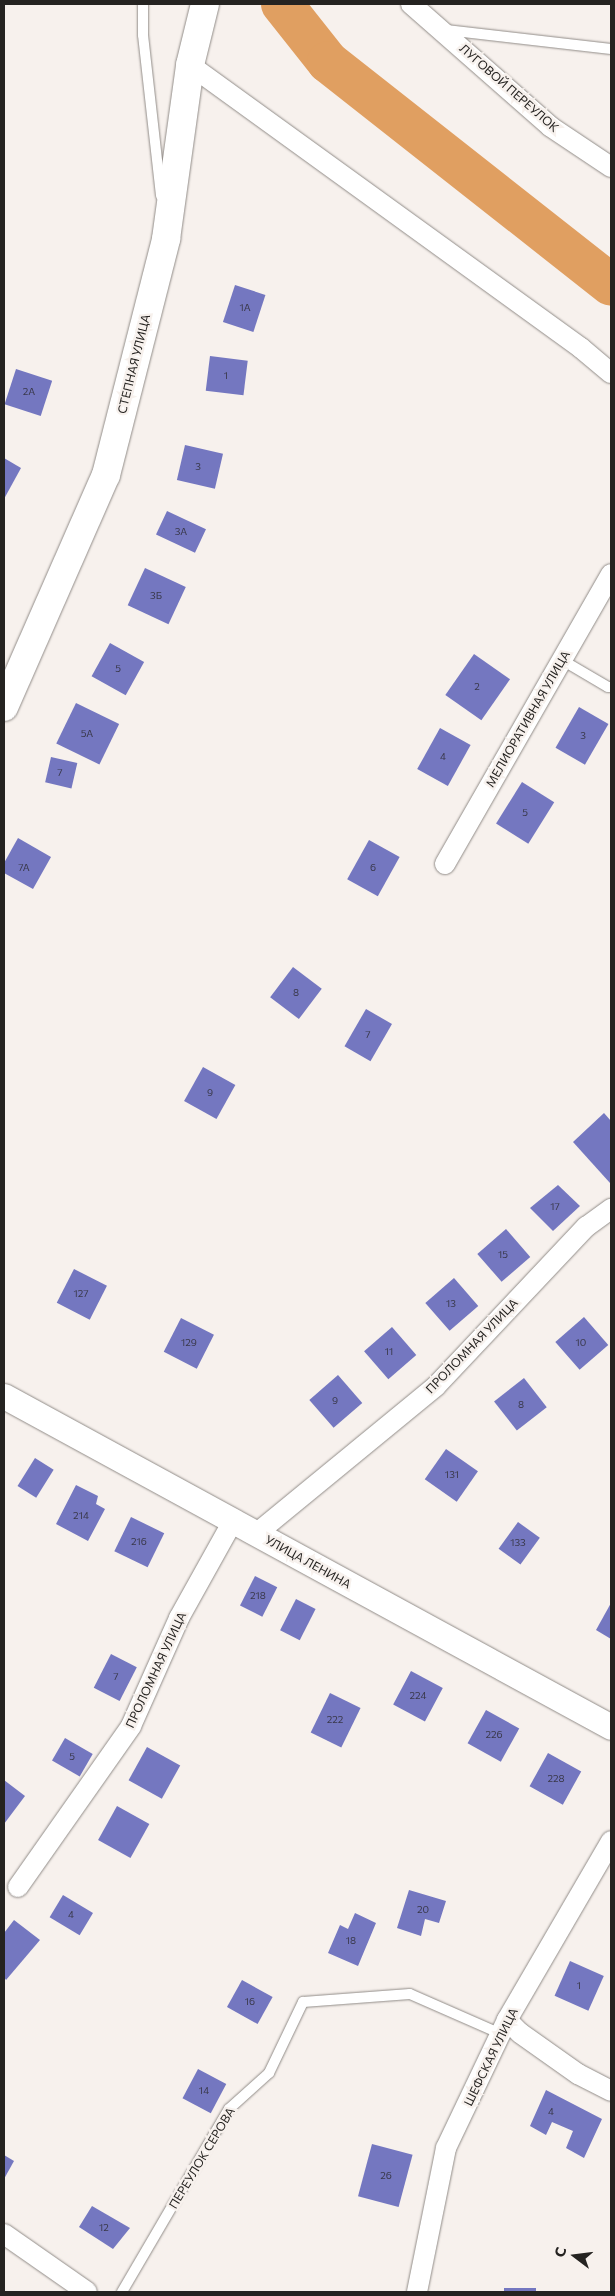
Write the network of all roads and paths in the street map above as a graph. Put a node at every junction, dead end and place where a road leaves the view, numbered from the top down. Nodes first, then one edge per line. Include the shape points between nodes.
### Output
1 (144, 4) edge
2 (204, 4) edge
3 (411, 4) edge
4 (440, 29) junction
5 (611, 49) edge
6 (190, 65) junction
7 (611, 167) edge
8 (166, 239) junction
9 (611, 373) edge
10 (611, 574) edge
11 (562, 660) junction
12 (611, 687) edge
13 (4, 706) edge
14 (445, 864) dead end
15 (611, 1209) edge
16 (4, 1396) edge
17 (233, 1521) junction
18 (256, 1534) junction
19 (611, 1727) edge
20 (611, 1841) edge
21 (18, 1887) dead end
22 (504, 2027) junction
23 (611, 2091) edge
24 (4, 2234) edge
25 (87, 2292) edge
26 (122, 2292) edge
27 (417, 2292) edge

1 - 8 lane via 143,35
2 - 6 main road, СТЕПНАЯ УЛИЦА
3 - 4 street, ЛУГОВОЙ ПЕРЕУЛОК
4 - 5 lane
4 - 7 street, ЛУГОВОЙ ПЕРЕУЛОК via 551,127
6 - 8 main road, СТЕПНАЯ УЛИЦА
6 - 9 street
8 - 13 main road, СТЕПНАЯ УЛИЦА via 106,475
10 - 11 street, МЕЛИОРАТИВНАЯ УЛИЦА
11 - 12 lane
11 - 14 street, МЕЛИОРАТИВНАЯ УЛИЦА
15 - 18 street, ПРОЛОМНАЯ УЛИЦА via 586,1227 436,1386
16 - 17 street, УЛИЦА ЛЕНИНА
17 - 18 street, УЛИЦА ЛЕНИНА
17 - 21 street, ПРОЛОМНАЯ УЛИЦА via 179,1618 131,1726
18 - 19 street, УЛИЦА ЛЕНИНА
20 - 22 street, ШЕФСКАЯ УЛИЦА
22 - 23 street via 520,2033 578,2074
22 - 26 lane, ПЕРЕУЛОК СЕРОВА via 410,1994 303,2002 269,2073 229,2109
22 - 27 street, ШЕФСКАЯ УЛИЦА via 446,2148
24 - 25 street

